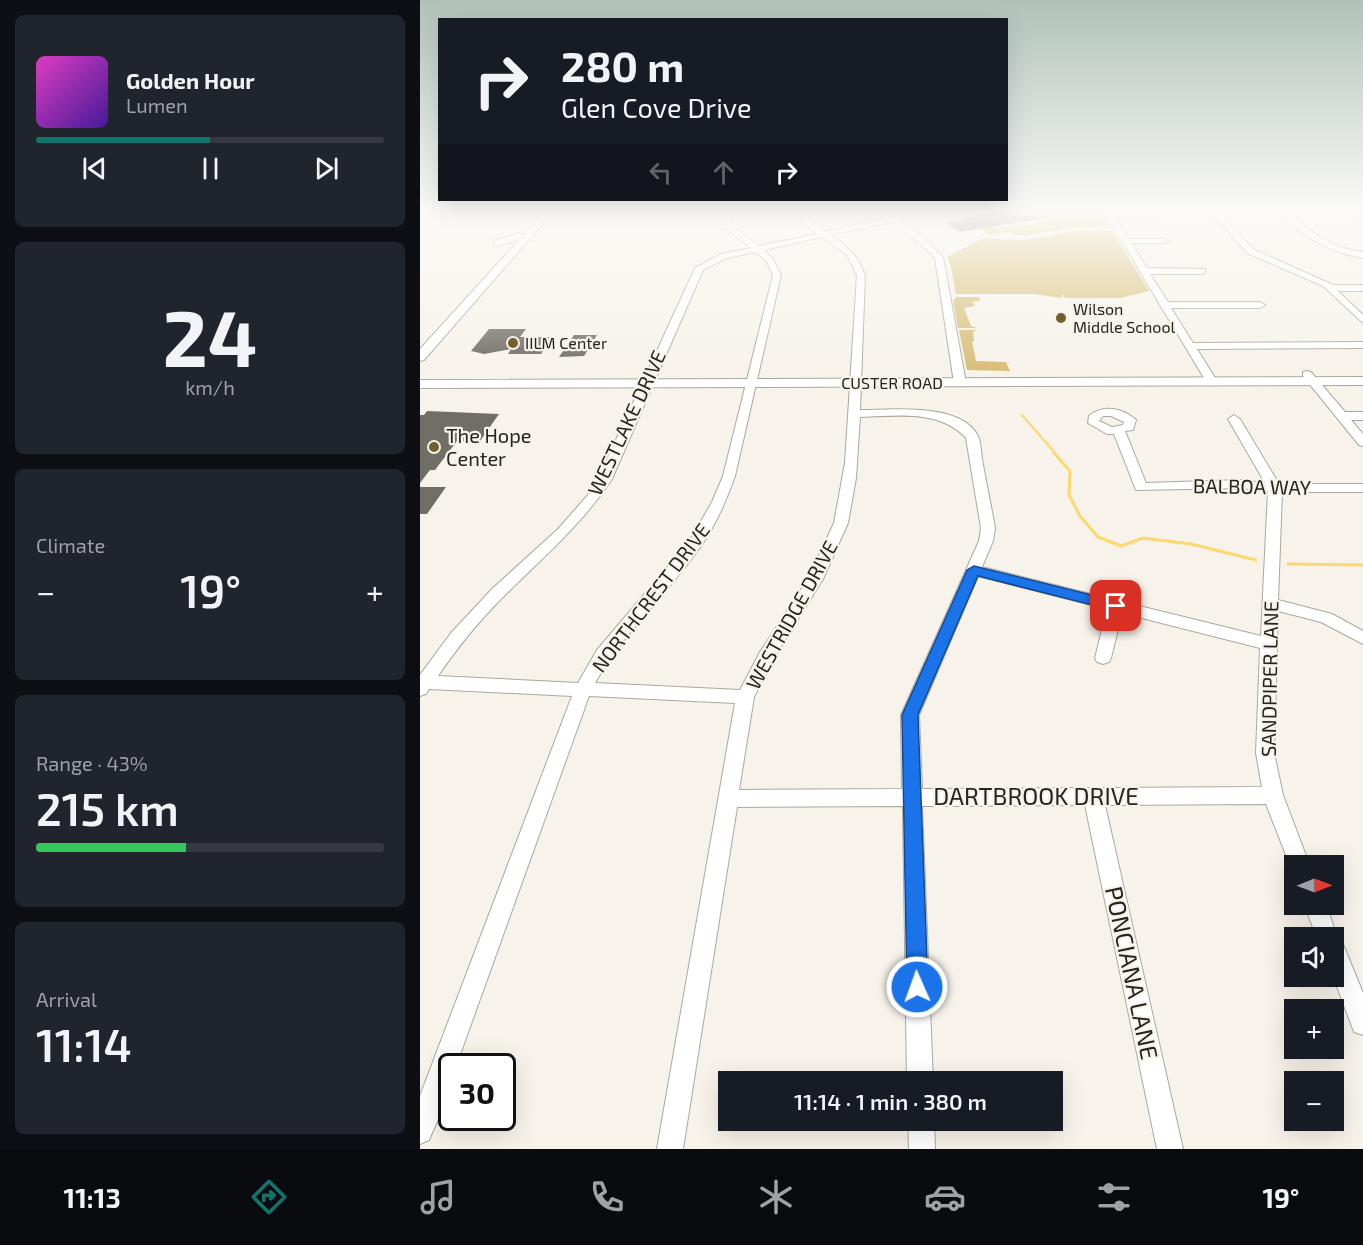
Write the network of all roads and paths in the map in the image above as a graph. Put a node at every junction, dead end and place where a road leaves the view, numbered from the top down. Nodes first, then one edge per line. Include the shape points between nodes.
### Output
1 (496, 264) edge
2 (498, 264) edge
3 (706, 264) edge
4 (772, 264) edge
5 (856, 264) edge
6 (940, 264) edge
7 (1139, 264) edge
8 (1280, 264) edge
9 (1143, 271) junction
10 (1202, 271) dead end
11 (1332, 288) junction
12 (1363, 288) edge
13 (1165, 305) junction
14 (1260, 305) dead end
15 (1363, 320) edge
16 (420, 344) edge
17 (1363, 345) edge
18 (1189, 346) junction
19 (420, 357) edge
20 (1363, 373) edge
21 (420, 377) edge
22 (1310, 377) junction
23 (1209, 378) junction
24 (856, 379) junction
25 (960, 379) junction
26 (648, 380) junction
27 (751, 380) junction
28 (1363, 381) edge
29 (420, 384) edge
30 (854, 414) junction
31 (1342, 416) junction
32 (1363, 416) edge
33 (1234, 419) dead end
34 (1119, 431) dead end
35 (1363, 442) edge
36 (1275, 488) junction
37 (1363, 488) edge
38 (974, 570) junction
39 (1271, 604) junction
40 (1116, 606) junction
41 (1363, 638) edge
42 (1269, 644) junction
43 (1103, 658) dead end
44 (422, 686) edge
45 (583, 690) junction
46 (746, 697) junction
47 (1273, 795) junction
48 (1092, 796) junction
49 (912, 797) junction
50 (727, 799) junction
51 (1295, 855) edge
52 (1344, 975) edge
53 (1363, 1023) edge
54 (920, 1071) edge
55 (420, 1131) edge
56 (921, 1131) edge
57 (670, 1149) edge
58 (922, 1149) edge
59 (1170, 1149) edge

1 - 16 main road
2 - 19 main road
3 - 26 street, WESTLAKE DRIVE via 699,268
4 - 27 street, NORTHCREST DRIVE via 777,275
5 - 24 street, WESTRIDGE DRIVE
6 - 25 street
7 - 9 street
8 - 11 street
9 - 10 street
9 - 13 street
11 - 12 street
11 - 15 street
13 - 14 street
13 - 18 street
17 - 18 street
18 - 23 street
20 - 22 main road, CUSTER ROAD
21 - 26 main road, CUSTER ROAD
22 - 23 main road, CUSTER ROAD
22 - 28 main road, CUSTER ROAD
22 - 31 street
23 - 25 main road, CUSTER ROAD
24 - 25 main road, CUSTER ROAD
24 - 27 main road, CUSTER ROAD
24 - 30 street, WESTRIDGE DRIVE
26 - 27 main road, CUSTER ROAD
26 - 29 main road, CUSTER ROAD
26 - 44 street, WESTLAKE DRIVE via 593,500 482,609
27 - 45 street, NORTHCREST DRIVE via 729,476 710,521 603,654
30 - 38 street via 932,414 954,420 967,429 972,436 988,528
30 - 46 street, WESTRIDGE DRIVE via 850,487 837,536 804,601 756,673
31 - 32 street
31 - 35 street
33 - 36 street
34 - 36 street, BALBOA WAY via 1141,487 1241,484
36 - 37 street, BALBOA WAY
36 - 39 street, SANDPIPER LANE
38 - 40 street
38 - 49 street via 910,715
39 - 41 street via 1326,618
39 - 42 street, SANDPIPER LANE
40 - 42 street
40 - 43 street
42 - 47 street, SANDPIPER LANE via 1265,753
44 - 45 street
45 - 46 street
45 - 55 street, NORTHCREST DRIVE
46 - 50 street, WESTRIDGE DRIVE
47 - 48 street, DARTBROOK DRIVE
47 - 51 street, SANDPIPER LANE
48 - 49 street, DARTBROOK DRIVE
48 - 59 street, PONCIANA LANE
49 - 50 street, DARTBROOK DRIVE
49 - 54 street
50 - 57 street, WESTRIDGE DRIVE
52 - 53 street
56 - 58 street

